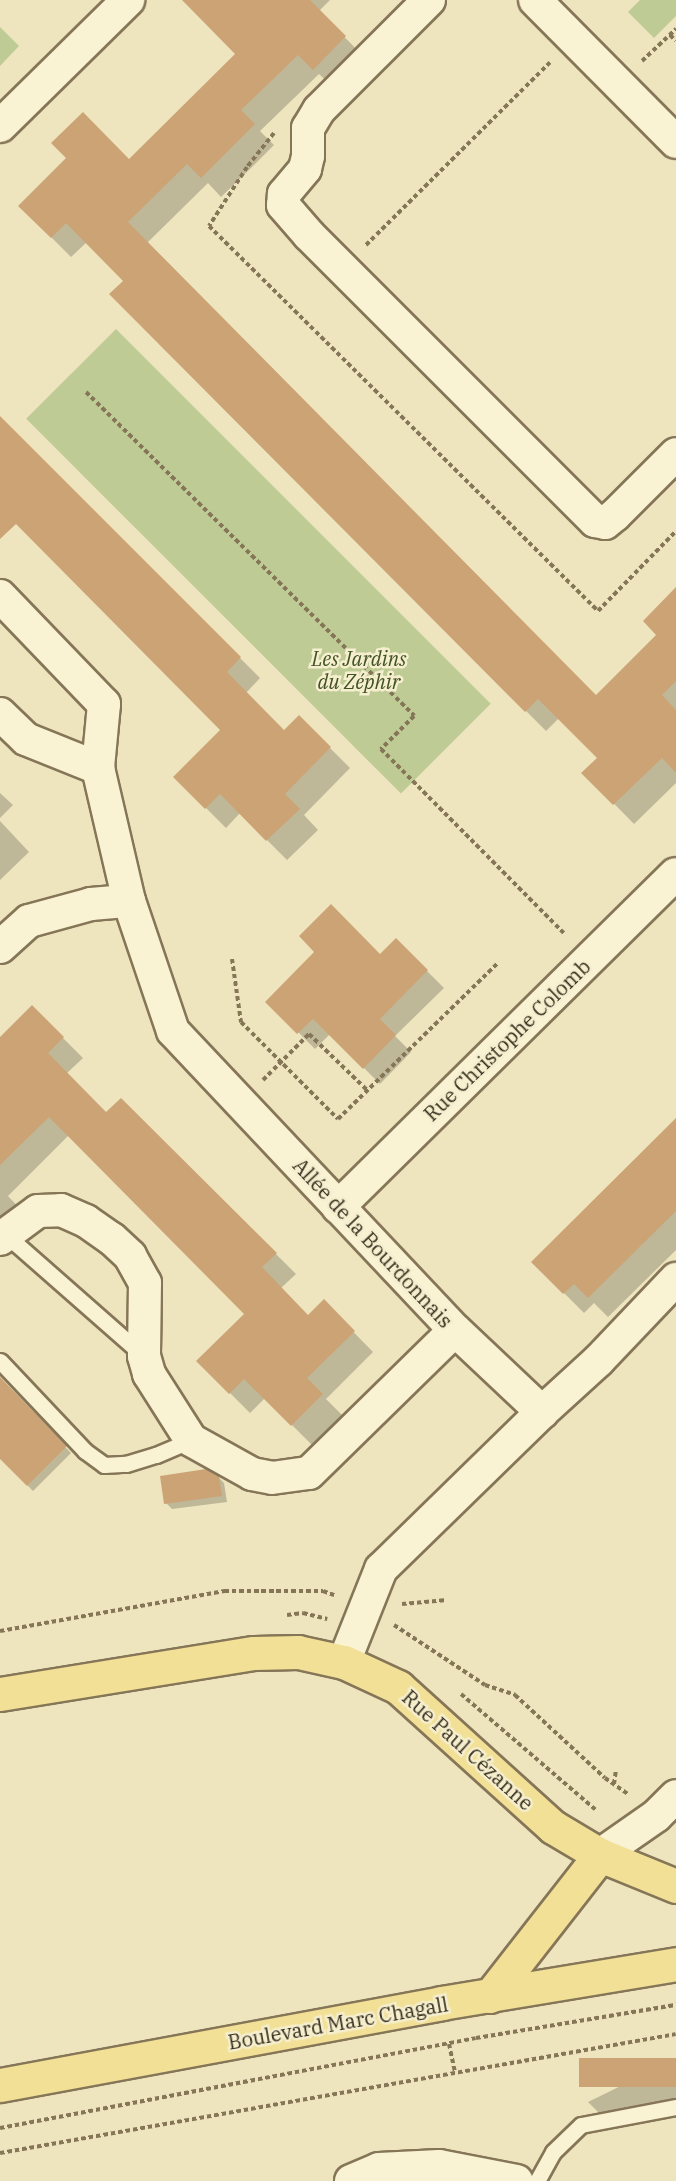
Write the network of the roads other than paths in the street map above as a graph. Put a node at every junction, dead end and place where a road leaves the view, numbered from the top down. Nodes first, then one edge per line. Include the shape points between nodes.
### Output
1 (128, 0) edge
2 (429, 0) edge
3 (536, 0) edge
4 (0, 126) edge
5 (676, 142) edge
6 (676, 454) edge
7 (0, 596) edge
8 (0, 714) edge
9 (98, 768) junction
10 (676, 874) edge
11 (129, 902) junction
12 (0, 947) edge
13 (338, 1207) junction
14 (2, 1236) edge
15 (676, 1280) edge
16 (455, 1330) junction
17 (144, 1356) junction
18 (0, 1361) edge
19 (542, 1412) junction
20 (191, 1440) junction
21 (344, 1662) junction
22 (0, 1694) edge
23 (676, 1796) edge
24 (600, 1855) junction
25 (676, 1886) edge
26 (676, 1964) edge
27 (490, 1996) junction
28 (0, 2085) edge
29 (676, 2108) edge
30 (351, 2181) edge
31 (517, 2181) edge
32 (537, 2181) edge

1 - 4 street
2 - 6 street via 319,110 308,128 305,169 284,194 283,205 594,522 605,523 615,515
3 - 5 street
7 - 9 street, Allée de la Bourdonnais via 104,704
8 - 9 street via 26,739
9 - 11 street, Allée de la Bourdonnais
10 - 13 street, Rue Christophe Colomb
11 - 12 street via 91,904 30,921
11 - 13 street, Allée de la Bourdonnais via 173,1031
13 - 16 street, Allée de la Bourdonnais
14 - 17 lane
14 - 17 street via 38,1211 61,1210 112,1239 130,1256 145,1283
15 - 19 street
16 - 19 street, Allée de la Bourdonnais
16 - 20 street via 309,1473 272,1478 252,1474
17 - 20 street via 149,1374
18 - 20 lane via 85,1451 104,1465 126,1464
19 - 21 street via 381,1569
21 - 22 main road, Rue Paul Cézanne via 298,1652 254,1653
21 - 24 main road, Rue Paul Cézanne via 398,1687 553,1827
23 - 24 street via 656,1816
24 - 25 main road, Rue Paul Cézanne
24 - 27 main road
26 - 27 main road, Boulevard Marc Chagall
27 - 28 main road, Boulevard Marc Chagall
29 - 32 lane via 581,2125 553,2152
30 - 31 street via 379,2169 439,2166

